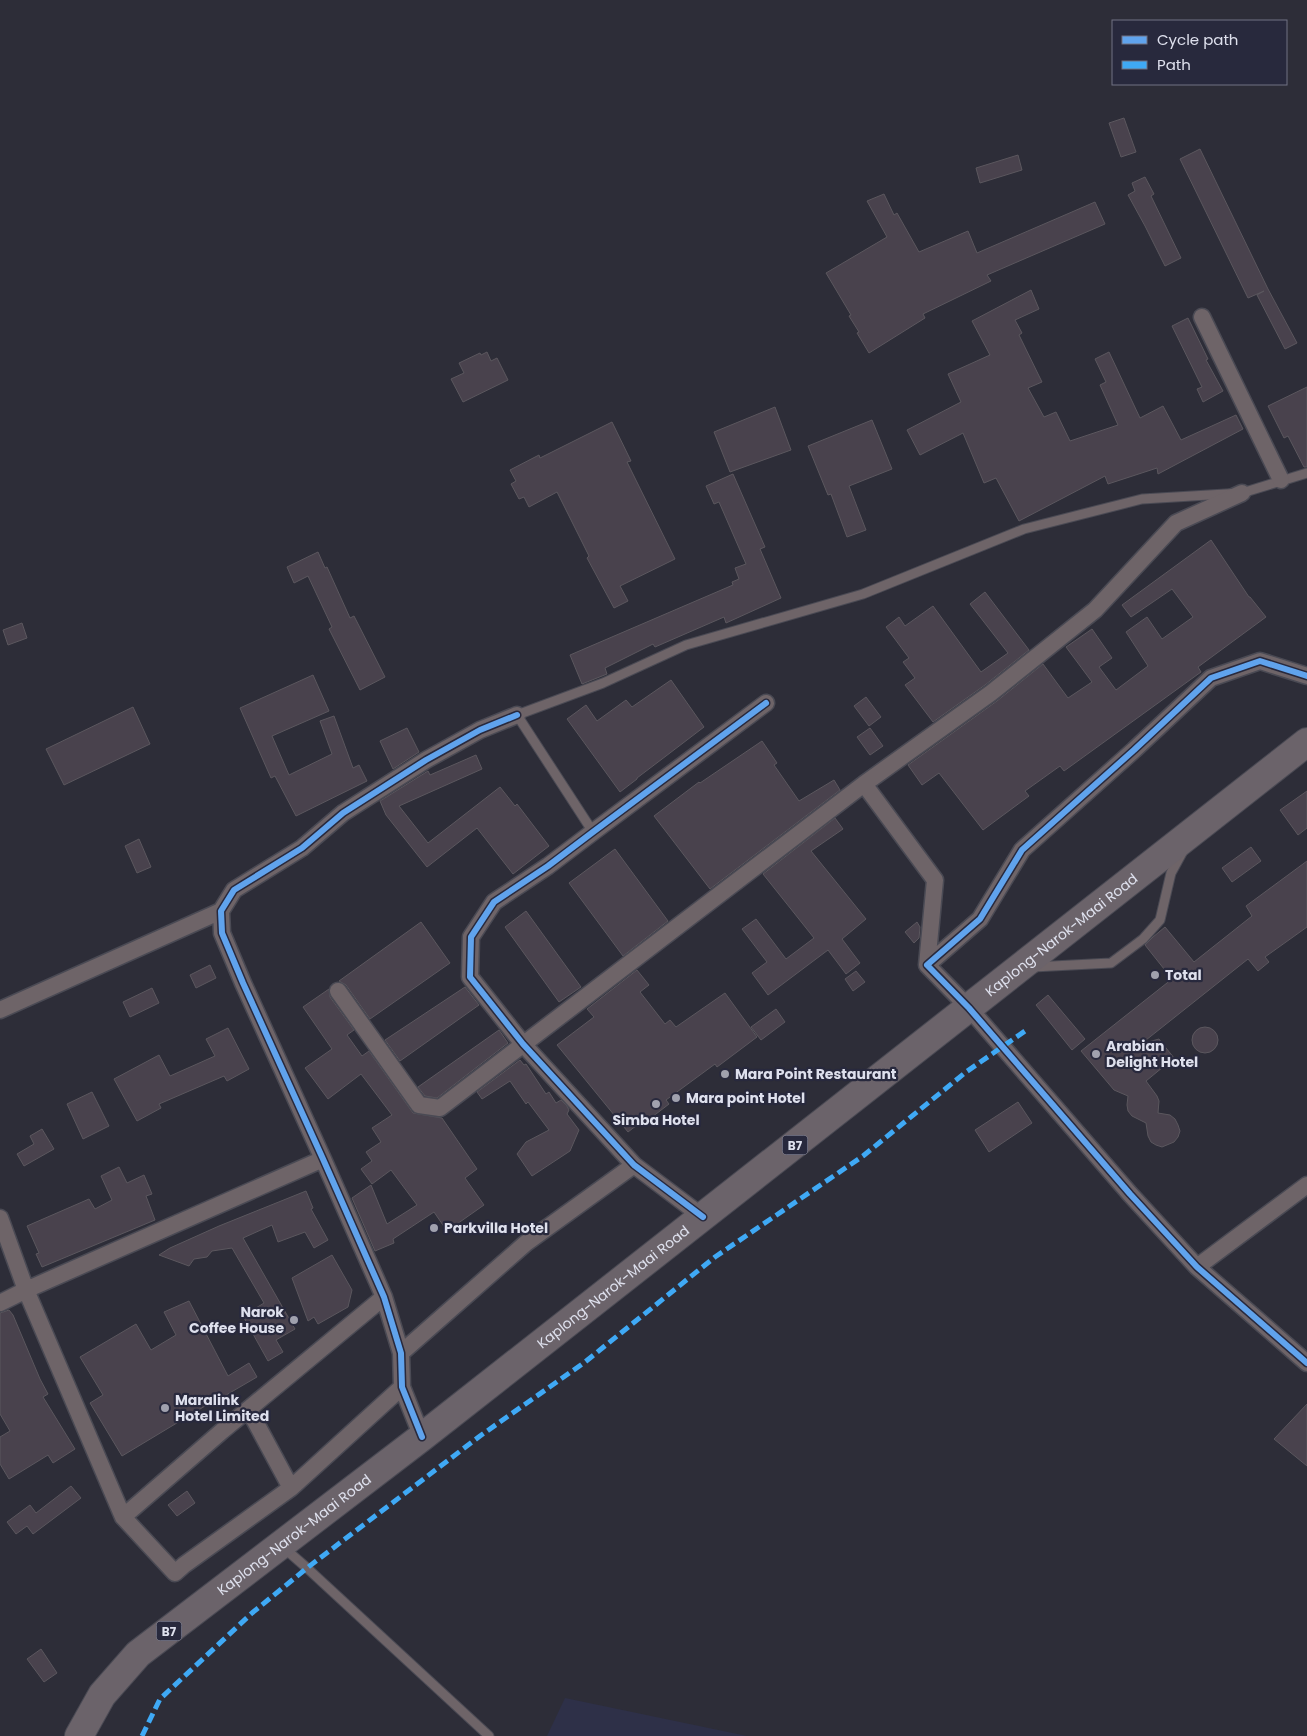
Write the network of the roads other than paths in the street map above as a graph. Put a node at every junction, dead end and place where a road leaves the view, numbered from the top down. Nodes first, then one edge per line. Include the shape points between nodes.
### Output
1 (1202, 316) dead end
2 (1307, 474) edge
3 (1281, 480) junction
4 (1242, 492) junction
5 (1307, 676) edge
6 (766, 703) dead end
7 (517, 715) junction
8 (1307, 742) edge
9 (864, 784) junction
10 (1196, 830) junction
11 (593, 832) junction
12 (220, 911) junction
13 (927, 965) junction
14 (1020, 968) junction
15 (338, 991) dead end
16 (969, 1008) junction
17 (0, 1010) edge
18 (523, 1044) junction
19 (323, 1159) junction
20 (634, 1165) junction
21 (1307, 1185) edge
22 (703, 1217) junction
23 (0, 1218) edge
24 (1197, 1267) junction
25 (26, 1290) junction
26 (384, 1297) junction
27 (0, 1303) edge
28 (401, 1353) junction
29 (1307, 1363) edge
30 (402, 1387) junction
31 (249, 1410) junction
32 (422, 1437) junction
33 (290, 1488) junction
34 (123, 1517) junction
35 (280, 1546) junction
36 (78, 1736) edge
37 (489, 1736) edge

1 - 3 street
2 - 3 lane
3 - 4 lane
4 - 7 lane via 1142,499 1024,529 863,594 686,645 603,683
4 - 9 street via 1176,524 1095,610 991,693
5 - 13 street via 1260,662 1211,678 1022,850 980,919
6 - 11 street
7 - 11 lane
7 - 12 street via 472,734 343,813 302,848 234,890
8 - 10 highway, Kaplong-Narok-Maai Road / B7
9 - 13 street via 935,880
9 - 18 street
10 - 14 highway, Kaplong-Narok-Maai Road / B7
10 - 14 lane via 1171,873 1160,920 1143,940 1111,963
11 - 18 street via 494,902 471,937 470,977
12 - 17 street
12 - 19 street via 222,933
13 - 16 street
14 - 16 highway, Kaplong-Narok-Maai Road / B7
15 - 18 street via 419,1105 440,1108
16 - 22 highway, Kaplong-Narok-Maai Road / B7
16 - 24 street
18 - 20 street
19 - 25 street
19 - 26 street
20 - 22 street
20 - 28 street via 526,1243
21 - 24 street
22 - 32 highway, Kaplong-Narok-Maai Road / B7
23 - 25 street
24 - 29 street
25 - 27 street
25 - 34 street
26 - 28 street
26 - 31 street
28 - 30 street
30 - 32 street
30 - 33 street
31 - 33 street
31 - 34 street
32 - 35 highway, Kaplong-Narok-Maai Road / B7
33 - 34 street via 175,1573
35 - 36 highway, Kaplong-Narok-Maai Road / B7 via 138,1654 102,1694
35 - 37 lane

